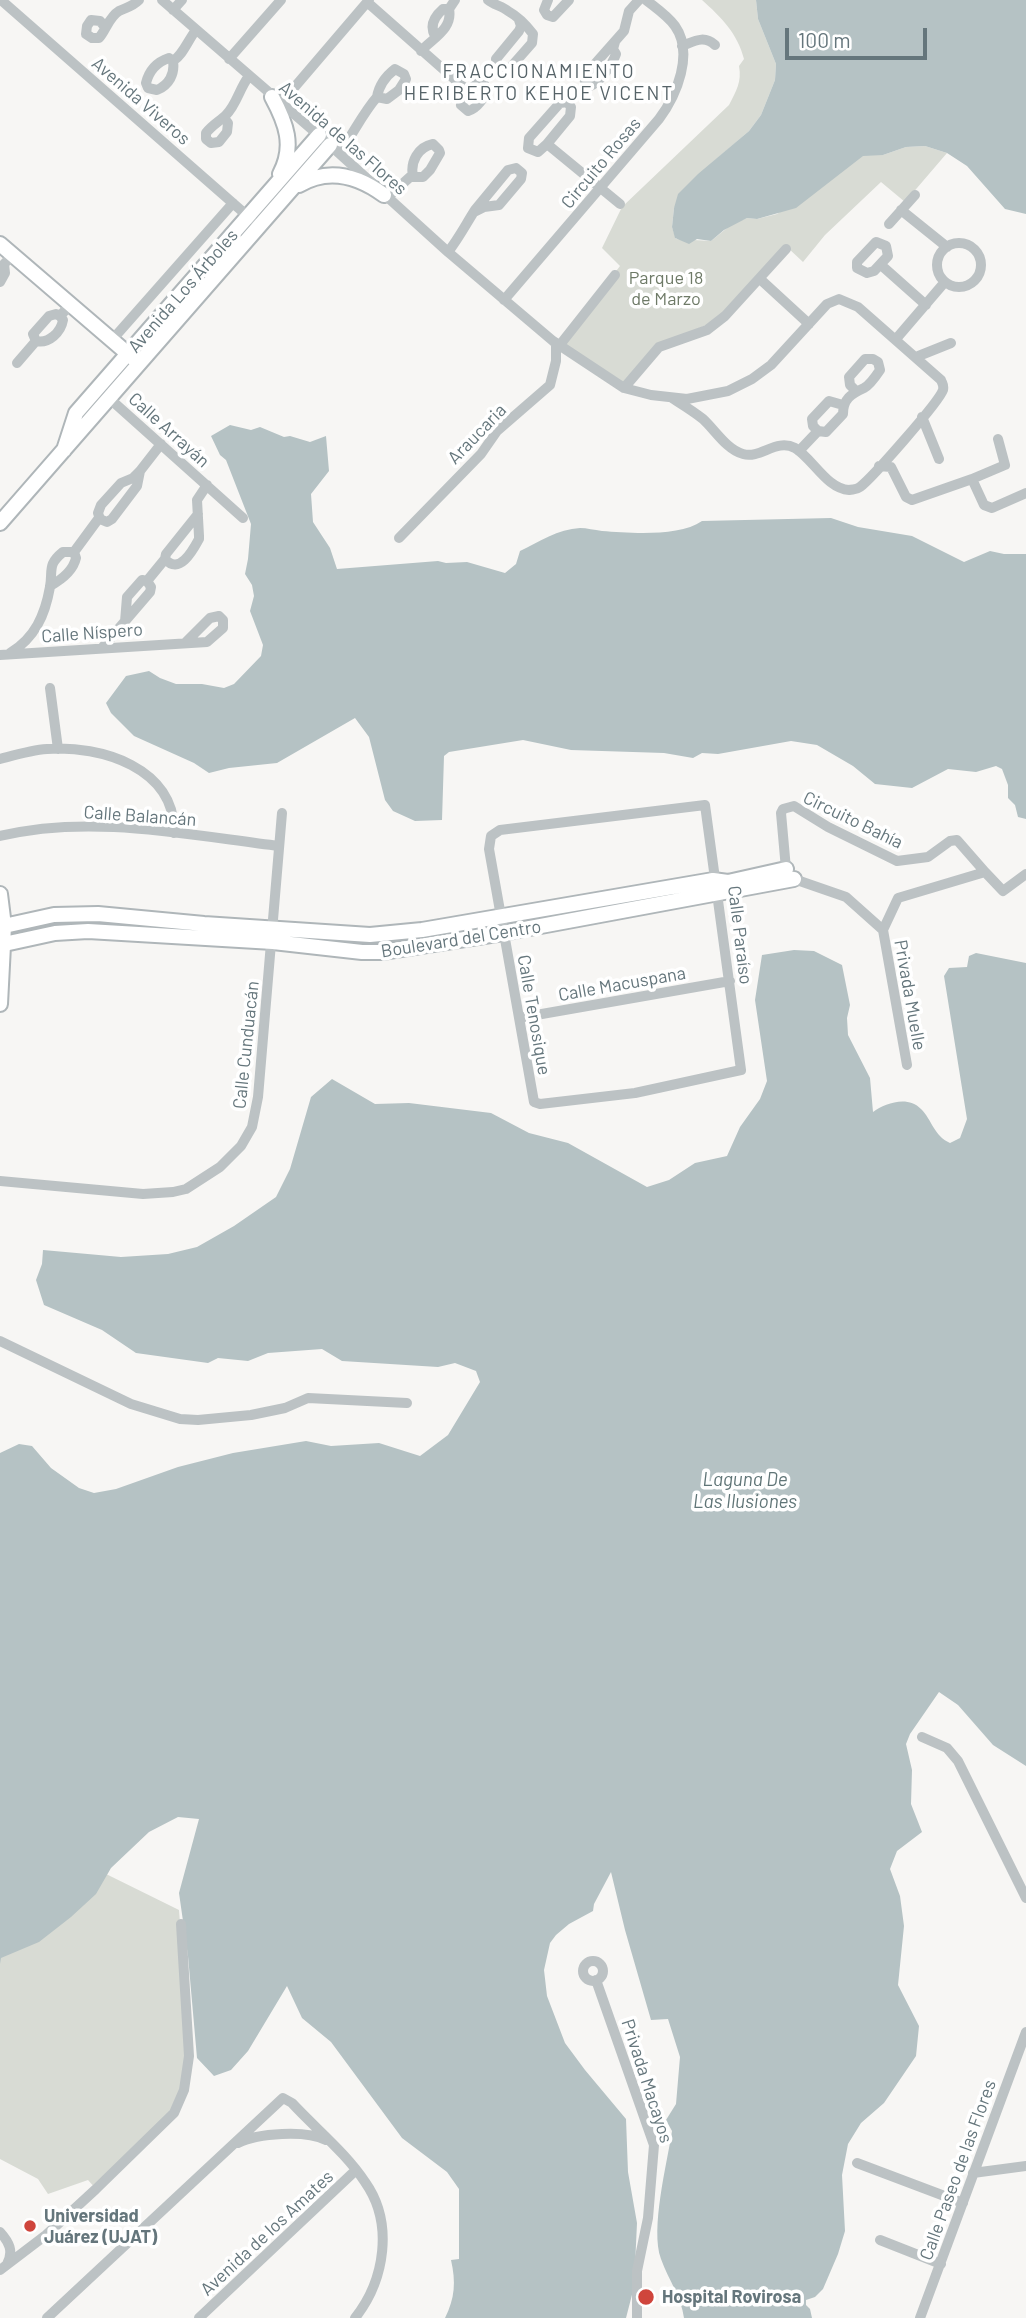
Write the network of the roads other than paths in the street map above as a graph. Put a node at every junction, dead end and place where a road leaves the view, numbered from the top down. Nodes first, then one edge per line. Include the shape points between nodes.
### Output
1 (1, 0) edge
2 (139, 0) edge
3 (162, 0) edge
4 (182, 0) edge
5 (281, 0) edge
6 (488, 0) edge
7 (548, 0) edge
8 (569, 0) edge
9 (639, 0) edge
10 (646, 0) edge
11 (368, 1) edge
12 (452, 4) edge
13 (173, 10) junction
14 (519, 20) junction
15 (104, 27) dead end
16 (196, 30) junction
17 (615, 42) dead end
18 (715, 45) dead end
19 (682, 46) junction
20 (421, 51) junction
21 (229, 59) junction
22 (173, 61) dead end
23 (249, 76) junction
24 (468, 91) dead end
25 (377, 97) dead end
26 (276, 100) junction
27 (224, 118) dead end
28 (319, 135) junction
29 (547, 144) junction
30 (335, 149) junction
31 (413, 176) dead end
32 (600, 189) junction
33 (289, 192) junction
34 (266, 195) junction
35 (915, 195) dead end
36 (386, 196) junction
37 (233, 203) junction
38 (620, 204) dead end
39 (901, 211) junction
40 (474, 212) junction
41 (248, 216) junction
42 (889, 224) dead end
43 (260, 226) junction
44 (0, 244) edge
45 (947, 247) junction
46 (786, 249) dead end
47 (449, 252) junction
48 (216, 253) junction
49 (6, 260) edge
50 (228, 263) junction
51 (881, 265) dead end
52 (615, 275) dead end
53 (760, 279) junction
54 (0, 282) edge
55 (944, 283) junction
56 (505, 300) junction
57 (71, 304) junction
58 (926, 305) junction
59 (60, 316) junction
60 (809, 324) junction
61 (896, 339) junction
62 (112, 340) junction
63 (36, 341) junction
64 (951, 344) dead end
65 (557, 345) junction
66 (128, 354) junction
67 (916, 357) junction
68 (17, 363) dead end
69 (140, 364) junction
70 (624, 388) junction
71 (853, 392) junction
72 (110, 398) junction
73 (672, 398) junction
74 (843, 405) junction
75 (922, 417) junction
76 (818, 431) junction
77 (998, 439) dead end
78 (161, 444) junction
79 (799, 451) junction
80 (62, 455) junction
81 (939, 459) dead end
82 (879, 466) junction
83 (141, 471) junction
84 (972, 479) junction
85 (207, 485) junction
86 (1026, 493) edge
87 (198, 514) junction
88 (99, 517) junction
89 (243, 518) dead end
90 (0, 523) edge
91 (400, 538) dead end
92 (74, 552) junction
93 (165, 559) junction
94 (50, 586) junction
95 (185, 643) dead end
96 (102, 648) junction
97 (3, 655) edge
98 (50, 688) dead end
99 (58, 748) junction
100 (0, 759) edge
101 (282, 813) dead end
102 (174, 833) junction
103 (0, 836) edge
104 (490, 841) joint
105 (279, 846) junction
106 (985, 872) junction
107 (790, 874) junction
108 (1026, 874) edge
109 (718, 887) junction
110 (0, 894) edge
111 (501, 916) junction
112 (2, 927) edge
113 (883, 930) junction
114 (503, 933) junction
115 (272, 935) junction
116 (2, 944) edge
117 (730, 981) junction
118 (0, 1004) edge
119 (519, 1018) junction
120 (907, 1065) dead end
121 (543, 1103) joint
122 (0, 1181) edge
123 (0, 1341) edge
124 (407, 1403) dead end
125 (922, 1737) dead end
126 (1026, 1898) edge
127 (181, 1924) dead end
128 (596, 1980) dead end
129 (1026, 2032) edge
130 (330, 2142) junction
131 (234, 2145) junction
132 (857, 2163) dead end
133 (1026, 2166) edge
134 (356, 2170) junction
135 (973, 2173) junction
136 (962, 2203) junction
137 (0, 2232) edge
138 (880, 2240) dead end
139 (941, 2264) junction
140 (3, 2267) edge
141 (47, 2318) edge
142 (199, 2318) edge
143 (355, 2318) edge
144 (637, 2318) edge
145 (920, 2318) edge

1 - 37 street, Avenida Viveros
2 - 15 street
3 - 13 street, Avenida de las Flores
4 - 13 street
5 - 21 street
6 - 14 street
7 - 8 street via 544,10 553,17
9 - 17 street
10 - 19 street via 674,24
11 - 20 street
11 - 26 street
12 - 20 street via 442,33
13 - 16 street, Avenida de las Flores
14 - 14 street via 533,32 532,43 510,68 503,68 496,59 519,31
16 - 21 street, Avenida de las Flores
16 - 22 street
18 - 19 street via 701,38
19 - 32 street, Circuito Rosas via 671,102
20 - 24 street
21 - 23 street, Avenida de las Flores
23 - 26 street, Avenida de las Flores
23 - 27 street
25 - 30 street via 352,136
26 - 28 street, Avenida de las Flores
26 - 34 street via 289,144 282,170
28 - 30 street, Avenida de las Flores
28 - 34 street, Avenida Los Árboles
29 - 29 street via 534,152 527,144 560,103 567,102 570,116
29 - 32 street
30 - 33 street, Avenida Los Árboles
30 - 36 street, Avenida de las Flores
31 - 36 street
32 - 38 street
32 - 56 street, Circuito Rosas
33 - 36 street via 311,179 337,175 361,180
33 - 43 street, Avenida Los Árboles
34 - 41 street, Avenida Los Árboles
35 - 39 street
36 - 47 street, Avenida de las Flores
37 - 41 street, Avenida Viveros
37 - 62 street
39 - 42 street
39 - 45 street
40 - 40 street via 510,168 522,173 499,205
40 - 47 street
41 - 43 street, Avenida Viveros
41 - 48 street, Avenida Los Árboles
43 - 50 street, Avenida Los Árboles
44 - 49 street
45 - 55 street via 937,267
45 - 55 street via 968,244 981,261 979,274 970,285
46 - 53 street
47 - 56 street, Avenida de las Flores
48 - 50 street
48 - 66 street, Avenida Los Árboles
49 - 54 street
49 - 57 street
50 - 69 street, Avenida Los Árboles
51 - 58 street
52 - 65 street
53 - 60 street
53 - 70 street via 707,330 656,350
55 - 58 street
56 - 65 street, Avenida de las Flores
57 - 59 street
57 - 62 street
58 - 61 street
59 - 63 street via 62,325 51,338
59 - 63 street via 49,316 33,334
60 - 61 street via 827,304 839,299 858,307
60 - 73 street via 781,357 740,385 701,397
61 - 67 street
62 - 66 street
63 - 68 street
64 - 67 street
65 - 70 street, Avenida de las Flores
65 - 91 street, Araucaria via 550,385 497,431 481,454
66 - 69 street
66 - 80 street, Avenida Los Árboles via 76,412
67 - 75 street via 943,386
69 - 72 street, Avenida Los Árboles
70 - 73 street
71 - 71 street via 874,378 880,370 878,362 865,359 849,377
71 - 74 street
72 - 78 street, Calle Arrayán
72 - 80 street, Avenida Los Árboles
73 - 79 street via 741,454 781,445
74 - 76 street via 843,414 826,432
74 - 76 street via 828,401 812,419
75 - 81 street
75 - 82 street
76 - 79 street
77 - 84 street via 1006,465
78 - 83 street
78 - 85 street, Calle Arrayán
79 - 82 street via 837,486 849,490 858,488
80 - 90 street, Avenida Los Árboles
82 - 84 street via 891,467 912,500
83 - 88 street via 121,483 99,510
83 - 88 street via 137,486 112,519 107,522
84 - 86 street via 988,508
85 - 87 street, Calle Arrayán via 197,500
85 - 89 street, Calle Arrayán
87 - 93 street, Calle Arrayán
87 - 93 street, Calle Arrayán via 197,543 179,564 171,565
88 - 92 street
92 - 94 street via 74,564 64,578
92 - 94 street via 63,552 54,561
93 - 96 street via 147,581 150,592
94 - 97 street via 35,631
95 - 96 street, Calle Níspero
96 - 97 street, Calle Níspero
98 - 99 street
99 - 100 street
99 - 102 street via 101,753 141,770 168,801
101 - 105 street, Calle Cunduacán
102 - 103 street, Calle Balancán via 60,828
102 - 105 street, Calle Balancán
104 - 109 street, Calle Paraíso via 500,830 705,804
104 - 111 street, Calle Tenosique
105 - 115 street, Calle Cunduacán
106 - 107 street, Circuito Bahía via 957,840 928,857 897,861 794,806 780,813
106 - 108 street, Circuito Bahía via 1003,891
106 - 113 street via 898,898
107 - 109 street, Boulevard del Centro
107 - 113 street via 846,897
109 - 111 street, Boulevard del Centro
109 - 114 street, Boulevard del Centro
109 - 117 street, Calle Paraíso
110 - 112 street
111 - 114 street, Calle Tenosique
111 - 115 street, Boulevard del Centro via 377,935
112 - 115 street, Boulevard del Centro via 61,914 98,914
112 - 116 street
113 - 120 street, Privada Muelle
114 - 115 street, Boulevard del Centro via 378,953
114 - 119 street, Calle Tenosique
115 - 116 street, Boulevard del Centro via 88,931
115 - 122 street, Calle Cunduacán via 254,1120 245,1140 220,1167 192,1186 164,1193
116 - 118 street
117 - 119 street, Calle Macuspana
117 - 121 street, Calle Paraíso via 741,1069 635,1093
119 - 121 street, Calle Tenosique via 532,1096 534,1102
123 - 124 street via 131,1404 186,1420 251,1415 308,1398
125 - 126 street via 947,1748 964,1769
127 - 140 street via 190,2056 178,2106 169,2120 46,2235
128 - 144 street, Privada Macayos via 654,2145 646,2231 637,2271
129 - 135 street, Calle Paseo de las Flores
130 - 131 street via 294,2135 252,2138
130 - 131 street via 283,2098
130 - 134 street
131 - 141 street
132 - 136 street
133 - 135 street
134 - 142 street, Avenida de los Amates
134 - 143 street via 376,2202 383,2241 376,2280
135 - 136 street, Calle Paseo de las Flores
136 - 139 street, Calle Paseo de las Flores
137 - 140 street via 10,2251
138 - 139 street
139 - 145 street, Calle Paseo de las Flores

